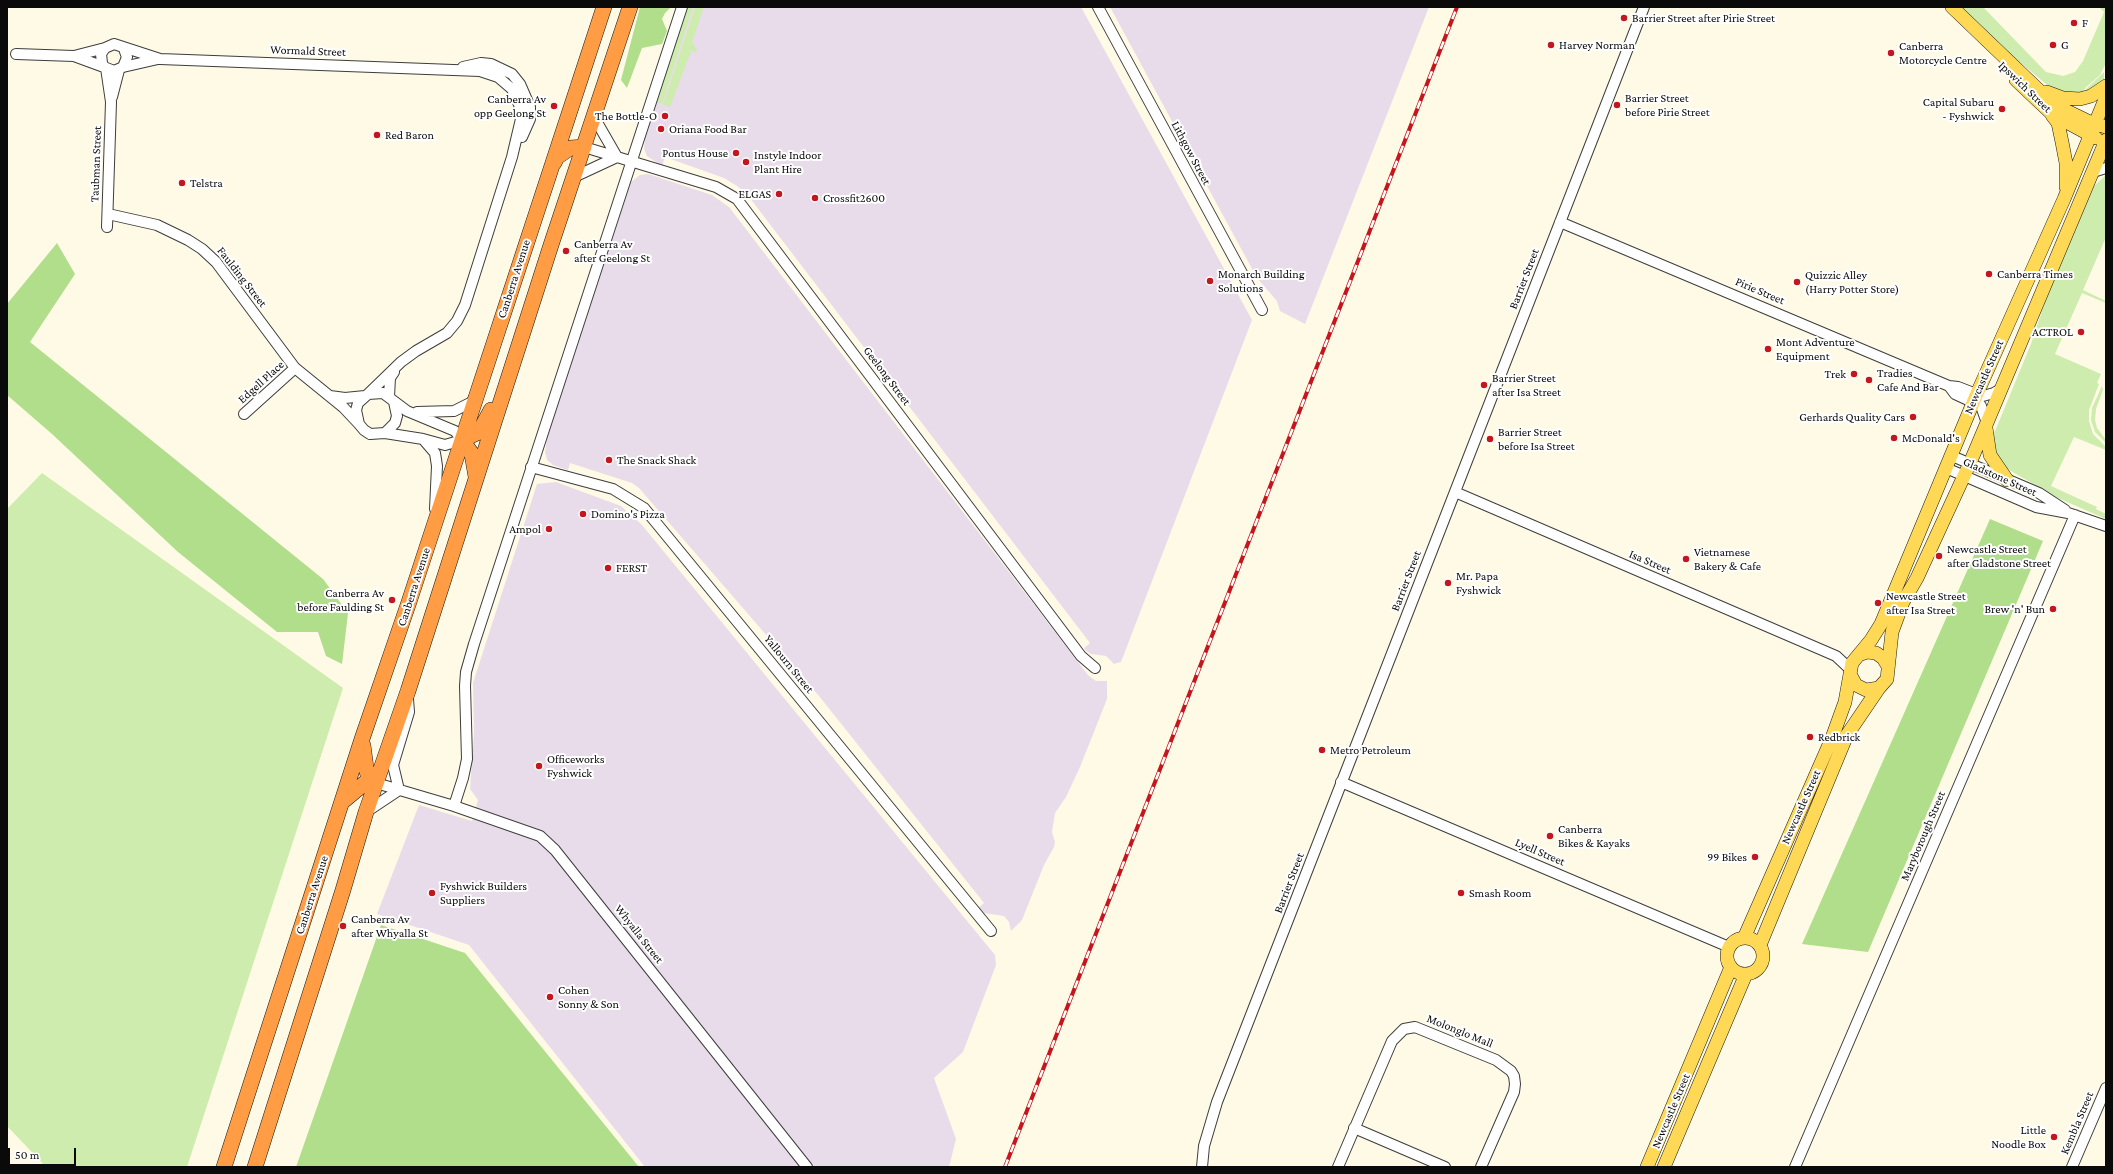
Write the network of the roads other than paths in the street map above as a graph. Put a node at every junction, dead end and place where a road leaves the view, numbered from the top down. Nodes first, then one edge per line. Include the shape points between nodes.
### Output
1 (604, 7) edge
2 (630, 7) edge
3 (682, 7) edge
4 (1098, 7) edge
5 (1644, 7) edge
6 (1956, 10) edge
7 (105, 48) junction
8 (124, 48) junction
9 (16, 54) dead end
10 (74, 56) junction
11 (160, 59) junction
12 (105, 67) junction
13 (121, 69) junction
14 (2106, 86) edge
15 (2037, 89) junction
16 (2106, 96) edge
17 (111, 102) junction
18 (2052, 114) junction
19 (568, 115) junction
20 (594, 116) junction
21 (2097, 129) edge
22 (2106, 141) edge
23 (584, 147) junction
24 (617, 156) junction
25 (632, 161) junction
26 (2106, 168) edge
27 (550, 171) junction
28 (2093, 172) junction
29 (574, 177) junction
30 (2066, 192) junction
31 (108, 214) junction
32 (1560, 222) junction
33 (107, 227) dead end
34 (1262, 310) dead end
35 (515, 360) junction
36 (401, 362) junction
37 (295, 368) junction
38 (480, 383) junction
39 (2002, 388) junction
40 (367, 395) junction
41 (330, 396) junction
42 (1974, 398) junction
43 (392, 400) junction
44 (407, 411) junction
45 (244, 414) dead end
46 (359, 424) junction
47 (1986, 425) junction
48 (385, 433) junction
49 (424, 439) junction
50 (462, 440) junction
51 (1949, 462) junction
52 (1970, 463) junction
53 (532, 467) junction
54 (1965, 476) junction
55 (2007, 480) junction
56 (476, 482) junction
57 (1455, 492) junction
58 (2072, 514) junction
59 (2106, 526) edge
60 (432, 531) junction
61 (1836, 656) junction
62 (1858, 656) junction
63 (1888, 666) junction
64 (1095, 668) dead end
65 (1850, 671) junction
66 (1879, 688) junction
67 (408, 691) junction
68 (362, 739) junction
69 (376, 782) junction
70 (1341, 782) junction
71 (399, 790) junction
72 (342, 802) junction
73 (454, 806) junction
74 (366, 812) junction
75 (991, 931) dead end
76 (1744, 938) junction
77 (1760, 945) junction
78 (1729, 947) junction
79 (1731, 967) junction
80 (1746, 974) junction
81 (2106, 1088) edge
82 (1354, 1128) junction
83 (224, 1167) edge
84 (254, 1167) edge
85 (806, 1167) edge
86 (1202, 1167) edge
87 (1338, 1167) edge
88 (1445, 1167) edge
89 (1481, 1167) edge
90 (1647, 1167) edge
91 (1664, 1167) edge
92 (1795, 1167) edge
93 (2072, 1167) edge

1 - 19 highway, Canberra Avenue
2 - 20 highway, Canberra Avenue
3 - 25 street
4 - 34 street, Lithgow Street
5 - 32 street, Barrier Street
6 - 15 main road, Ipswich Street
6 - 18 main road, Ipswich Street via 1992,56
7 - 8 street, Wormald Street via 114,44
7 - 10 street, Wormald Street
7 - 12 street via 101,58
8 - 11 street, Wormald Street
8 - 13 street via 127,57
9 - 10 street, Wormald Street
10 - 12 street, Wormald Street
11 - 13 street, Wormald Street
11 - 36 street, Wormald Street via 455,69 490,73 512,88 521,109 521,118 512,157 465,305 447,333
12 - 13 street, Wormald Street via 110,70
12 - 17 street, Taubman Street
13 - 17 street, Taubman Street
14 - 15 main road via 2091,96 2072,99
15 - 21 main road, Ipswich Street via 2063,109
16 - 21 main road, Newcastle Street
17 - 31 street, Taubman Street
18 - 21 main road, Ipswich Street
18 - 30 main road via 2058,123 2066,163
19 - 23 highway via 571,134
19 - 27 highway, Canberra Avenue
20 - 23 highway, Canberra Avenue
20 - 24 street
21 - 22 main road, Ipswich Street
21 - 30 main road, Newcastle Street
22 - 28 main road, Newcastle Street
23 - 24 street, Geelong Street
23 - 27 highway via 570,148 562,153
23 - 29 highway, Canberra Avenue
24 - 25 street, Geelong Street
24 - 29 street
25 - 53 street
25 - 64 street, Geelong Street via 716,187 737,199 1080,656
26 - 28 street
27 - 38 highway, Canberra Avenue
28 - 39 main road, Newcastle Street
29 - 35 highway, Canberra Avenue
30 - 42 main road, Newcastle Street
31 - 33 street, Taubman Street
31 - 37 street, Faulding Street via 157,225 202,249 216,262
32 - 42 street, Pirie Street via 1949,386 1955,394 1968,400
32 - 57 street, Barrier Street
35 - 50 highway via 479,432
35 - 56 highway, Canberra Avenue
36 - 40 street, Wormald Street
36 - 43 street, Wormald Street via 390,378
37 - 41 street, Faulding Street
37 - 45 street, Edgell Place
38 - 44 street via 472,402 462,409 424,413
38 - 50 highway, Canberra Avenue
39 - 42 street
39 - 47 main road, Newcastle Street
40 - 41 street via 345,398
40 - 43 street via 376,392
40 - 46 street via 358,403 356,410
41 - 46 street, Faulding Street
42 - 47 street via 1981,406
42 - 51 main road, Newcastle Street
43 - 44 street
43 - 48 street via 397,416 395,423
44 - 50 street via 450,428
46 - 48 street via 370,434
47 - 52 main road, Newcastle Street
47 - 55 main road via 1990,455
48 - 49 street
49 - 50 street via 445,445
49 - 60 street via 435,453 437,466
50 - 56 highway via 472,454
50 - 60 highway, Canberra Avenue
51 - 52 street, Gladstone Street
51 - 54 street, Gladstone Street
51 - 62 main road, Newcastle Street via 1881,624
52 - 54 main road, Newcastle Street
52 - 55 street, Gladstone Street
53 - 73 street via 466,672 464,706 467,759
53 - 75 street, Yallourn Street via 613,489 644,508
54 - 58 street, Gladstone Street via 2036,507
54 - 63 main road, Newcastle Street via 1918,578 1903,602 1892,632
55 - 58 street, Gladstone Street via 2039,493
56 - 67 highway, Canberra Avenue
57 - 61 street, Isa Street
57 - 70 street, Barrier Street
58 - 59 street, Gladstone Street
58 - 92 street, Maryborough Street
60 - 68 highway, Canberra Avenue
61 - 62 street, Isa Street
61 - 65 street, Isa Street
62 - 63 main road via 1867,652 1876,653
62 - 65 main road, Newcastle Street
63 - 66 main road, Newcastle Street via 1887,679
65 - 66 main road via 1853,682 1860,688
65 - 76 main road, Newcastle Street via 1845,702 1832,738
66 - 77 main road, Newcastle Street via 1847,735
67 - 69 highway, Canberra Avenue
67 - 71 street via 409,712 393,765
68 - 69 highway via 368,775
68 - 72 highway, Canberra Avenue
69 - 71 street, Whyalla Street
69 - 72 highway via 366,782
69 - 74 highway, Canberra Avenue
70 - 78 street, Lyell Street
70 - 86 street, Barrier Street via 1217,1102 1204,1146
71 - 73 street, Whyalla Street
71 - 74 street
72 - 83 highway, Canberra Avenue
73 - 85 street, Whyalla Street via 540,836 555,850
74 - 84 highway, Canberra Avenue
76 - 77 main road via 1753,939
76 - 78 main road
77 - 80 main road via 1764,954 1762,964 1756,971
78 - 79 main road via 1727,957
79 - 80 main road via 1738,973
79 - 90 main road, Newcastle Street
80 - 91 main road, Newcastle Street
81 - 93 street, Kembla Street
82 - 87 street, Molonglo Mall
82 - 88 street
82 - 89 street, Molonglo Mall via 1392,1041 1404,1029 1415,1027 1425,1030 1496,1060 1514,1076 1514,1092

